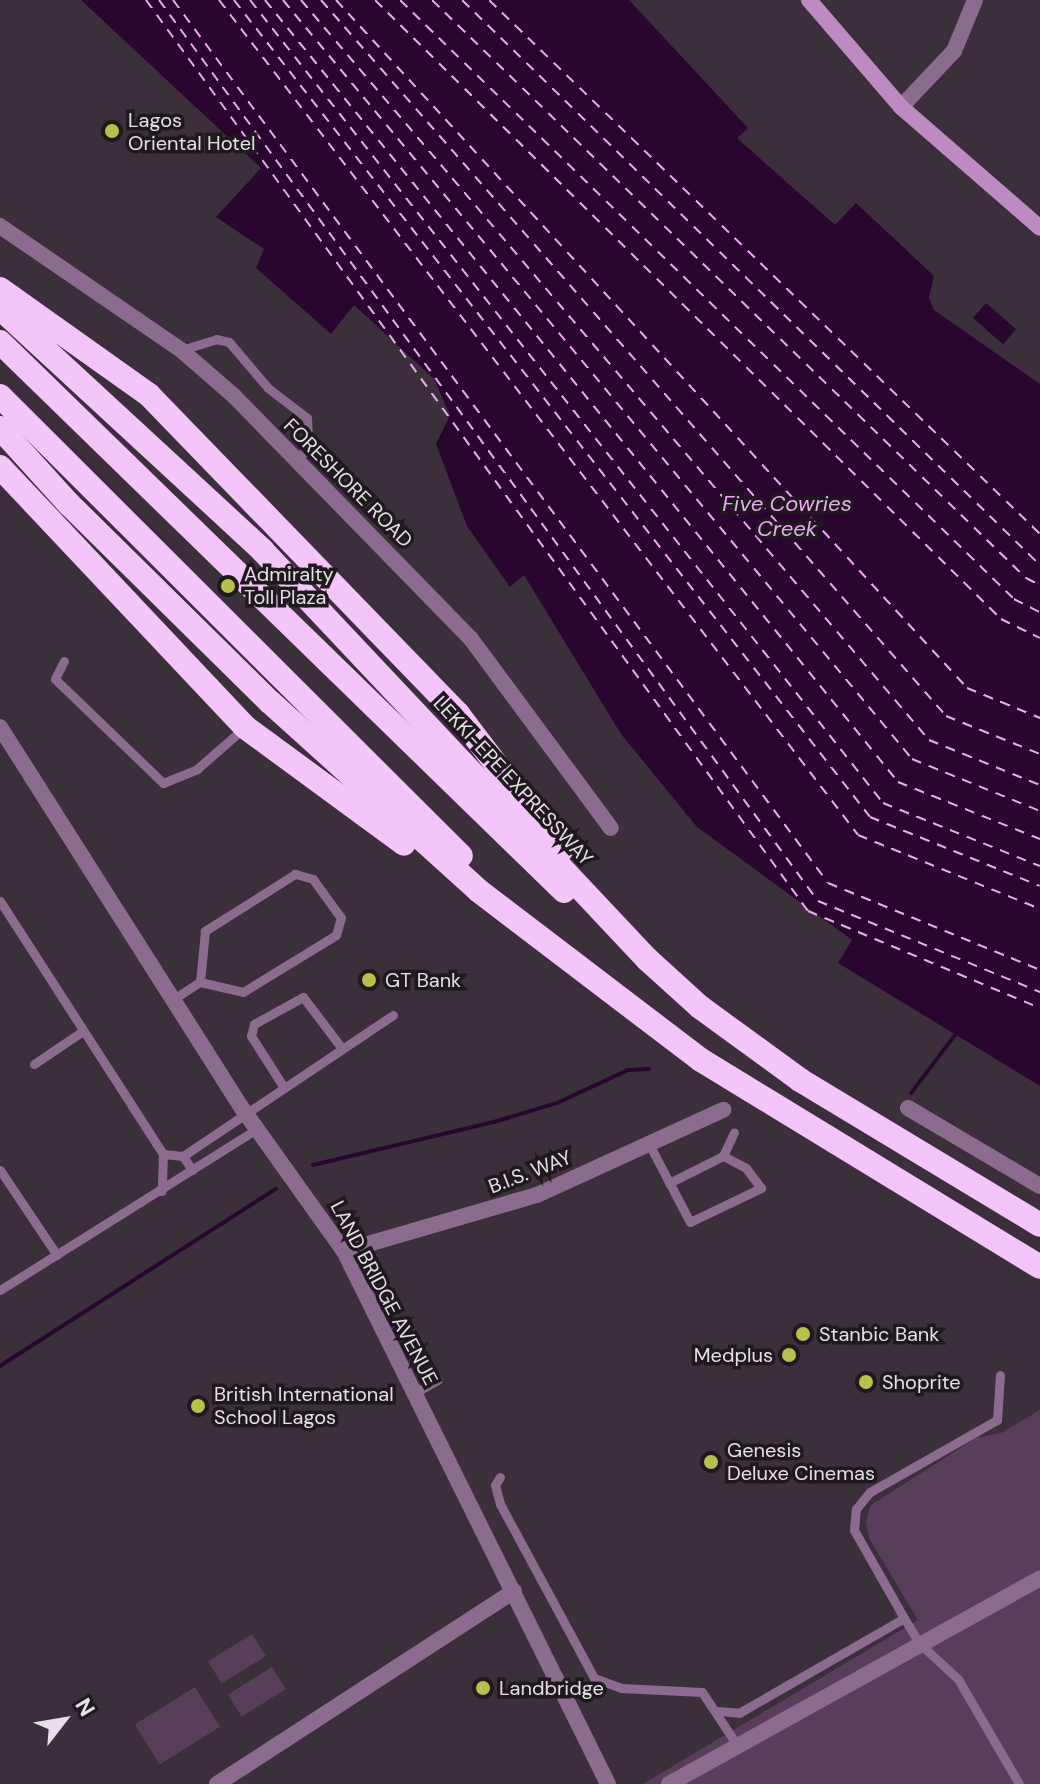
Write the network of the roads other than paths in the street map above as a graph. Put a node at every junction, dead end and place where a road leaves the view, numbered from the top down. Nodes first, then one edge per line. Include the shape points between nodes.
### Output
1 (809, 0) edge
2 (975, 0) edge
3 (901, 107) junction
4 (0, 226) edge
5 (1040, 228) edge
6 (0, 289) edge
7 (0, 308) edge
8 (0, 342) edge
9 (181, 350) junction
10 (0, 396) edge
11 (0, 428) edge
12 (299, 462) junction
13 (0, 467) edge
14 (64, 661) dead end
15 (0, 727) edge
16 (245, 727) junction
17 (431, 765) junction
18 (404, 799) junction
19 (611, 828) dead end
20 (0, 901) edge
21 (559, 954) junction
22 (647, 959) junction
23 (200, 982) junction
24 (172, 1000) junction
25 (393, 1015) dead end
26 (83, 1031) junction
27 (341, 1047) junction
28 (34, 1064) dead end
29 (283, 1086) junction
30 (908, 1108) dead end
31 (723, 1110) dead end
32 (244, 1111) junction
33 (257, 1129) junction
34 (734, 1132) dead end
35 (649, 1144) junction
36 (163, 1154) junction
37 (183, 1156) junction
38 (723, 1156) junction
39 (0, 1170) edge
40 (192, 1170) junction
41 (669, 1183) junction
42 (1040, 1186) edge
43 (162, 1191) junction
44 (1040, 1225) edge
45 (344, 1251) junction
46 (57, 1255) junction
47 (1040, 1267) edge
48 (0, 1290) edge
49 (1000, 1375) dead end
50 (438, 1380) dead end
51 (416, 1392) junction
52 (500, 1477) dead end
53 (1040, 1578) edge
54 (514, 1591) junction
55 (904, 1618) junction
56 (919, 1643) junction
57 (718, 1711) junction
58 (737, 1745) junction
59 (217, 1784) edge
60 (608, 1784) edge
61 (669, 1784) edge
62 (1019, 1784) edge

1 - 3 street
2 - 3 street via 954,51
3 - 5 street
4 - 9 street, FORESHORE ROAD
6 - 22 highway via 149,395 458,714
7 - 22 highway, LEKKI-EPE EXPRESSWAY via 262,550
8 - 17 highway
9 - 12 street, FORESHORE ROAD
9 - 12 lane via 216,339 229,342 268,388 307,418 308,439
10 - 18 highway
11 - 21 highway via 69,504 270,702 479,891
12 - 19 street, FORESHORE ROAD via 471,639
13 - 16 highway
14 - 16 lane via 55,679 163,783 197,769
15 - 24 street, LAND BRIDGE AVENUE
16 - 21 highway
17 - 18 highway via 407,770
17 - 22 highway via 536,868
18 - 21 highway
20 - 26 lane
21 - 47 highway via 768,1105
22 - 44 highway, LEKKI-EPE EXPRESSWAY via 770,1060
23 - 23 lane via 243,992 336,935 341,918 313,879 295,874 205,931
23 - 24 lane
24 - 32 street, LAND BRIDGE AVENUE
25 - 27 lane
26 - 28 lane
26 - 36 lane
27 - 29 lane
27 - 29 lane via 303,997 254,1024 251,1036
29 - 32 lane
30 - 42 street
31 - 35 street, B.I.S. WAY
32 - 33 street, LAND BRIDGE AVENUE
32 - 37 lane
33 - 40 lane
33 - 45 street, LAND BRIDGE AVENUE
34 - 38 lane
35 - 41 lane
35 - 45 street, B.I.S. WAY via 537,1195
36 - 37 lane
36 - 43 lane
37 - 40 lane
38 - 41 lane
38 - 41 lane via 746,1168 761,1188 690,1222
39 - 46 lane
40 - 43 lane
43 - 46 lane
45 - 51 street, LAND BRIDGE AVENUE
46 - 48 lane
49 - 55 lane via 997,1420 870,1492 856,1509 854,1530
50 - 51 lane
51 - 54 street, LAND BRIDGE AVENUE
52 - 57 lane via 495,1485 500,1504 594,1678 621,1688 702,1692
53 - 56 street
54 - 59 street
54 - 60 street, LAND BRIDGE AVENUE
55 - 56 lane
55 - 57 lane via 739,1713
56 - 58 street
56 - 62 lane via 958,1679
57 - 58 lane
58 - 61 street

